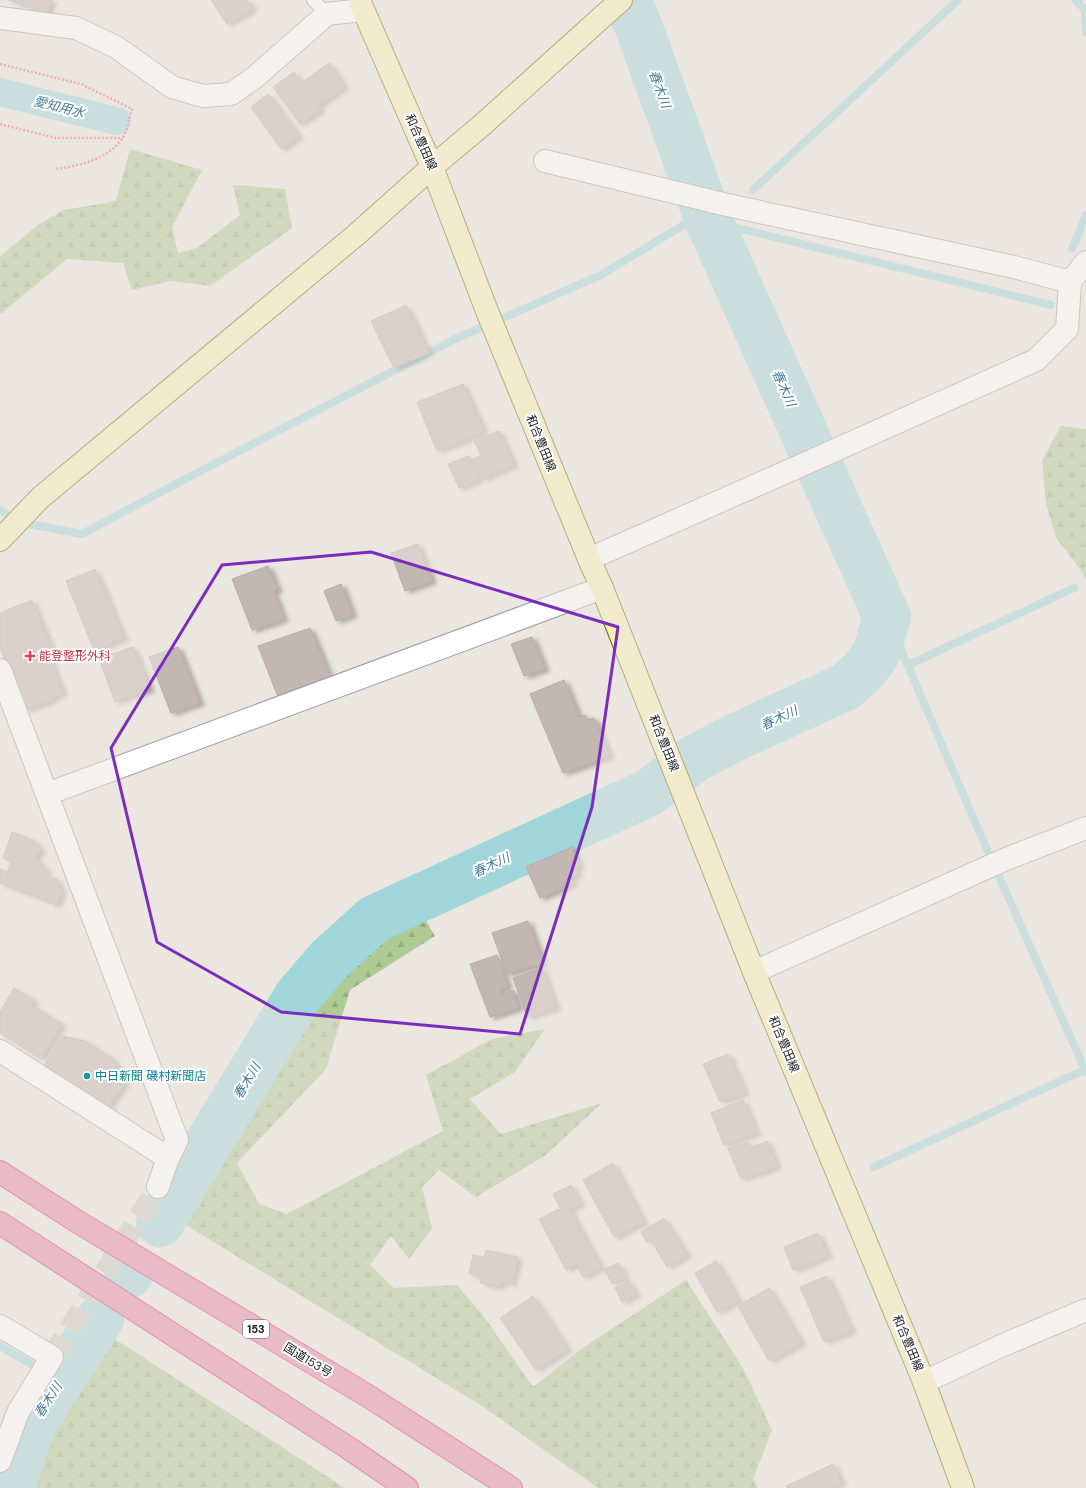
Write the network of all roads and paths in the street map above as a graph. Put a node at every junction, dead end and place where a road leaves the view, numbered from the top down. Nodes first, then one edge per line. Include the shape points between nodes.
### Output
1 (620, 0) edge
2 (361, 5) edge
3 (320, 7) edge
4 (0, 18) edge
5 (0, 64) edge
6 (0, 124) edge
7 (123, 138) junction
8 (545, 161) dead end
9 (432, 167) junction
10 (56, 169) dead end
11 (1086, 262) edge
12 (1070, 282) junction
13 (3, 537) edge
14 (589, 559) junction
15 (602, 588) junction
16 (0, 670) edge
17 (47, 794) junction
18 (1086, 828) edge
19 (754, 972) junction
20 (0, 1051) edge
21 (168, 1158) junction
22 (0, 1172) edge
23 (158, 1187) tunnel mouth
24 (0, 1223) edge
25 (1086, 1310) edge
26 (0, 1326) edge
27 (924, 1382) junction
28 (0, 1461) edge
29 (482, 1469) junction
30 (408, 1488) edge
31 (500, 1488) edge
32 (511, 1488) edge
33 (963, 1488) edge

1 - 9 main road
2 - 3 street
2 - 9 main road, 和合豊田線
3 - 4 street via 254,78 231,94 203,96 172,87 116,47 76,28
5 - 7 path via 81,84 132,109
6 - 7 path via 56,138
7 - 10 path via 100,157 72,167
8 - 12 street via 723,204 1014,267
9 - 13 main road via 356,235 40,498
9 - 14 main road, 和合豊田線 via 487,311
11 - 12 street
12 - 14 street via 1066,329 1036,360
14 - 15 main road, 和合豊田線
15 - 17 street
15 - 19 main road, 和合豊田線
16 - 17 street
17 - 21 street via 177,1140
18 - 19 street via 1006,859
19 - 27 main road, 和合豊田線
20 - 21 street
21 - 23 street
22 - 29 highway, 国道153号 / 153 via 78,1222 368,1396
24 - 30 highway
25 - 27 street
26 - 28 street via 52,1357 18,1412
27 - 33 main road, 和合豊田線
29 - 31 highway
29 - 32 highway, 国道153号 / 153

